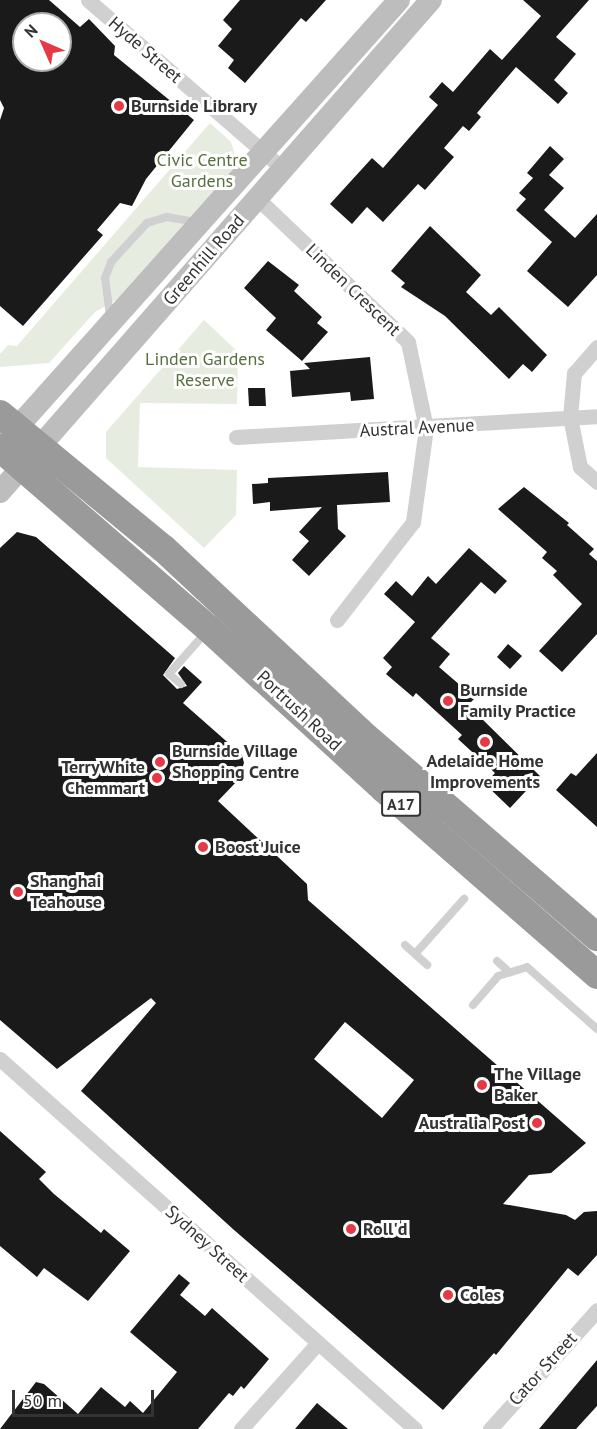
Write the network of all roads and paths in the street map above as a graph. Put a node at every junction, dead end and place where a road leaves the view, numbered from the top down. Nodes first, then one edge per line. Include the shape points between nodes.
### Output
1 (88, 0) edge
2 (399, 0) edge
3 (431, 0) edge
4 (265, 153) junction
5 (284, 170) junction
6 (258, 199) junction
7 (201, 223) junction
8 (111, 321) junction
9 (597, 347) edge
10 (597, 416) edge
11 (570, 417) junction
12 (426, 428) junction
13 (4, 434) edge
14 (236, 437) dead end
15 (31, 457) junction
16 (597, 482) edge
17 (0, 492) edge
18 (337, 620) dead end
19 (209, 628) junction
20 (181, 684) dead end
21 (464, 899) dead end
22 (597, 937) edge
23 (405, 945) dead end
24 (415, 954) junction
25 (497, 961) dead end
26 (428, 965) dead end
27 (507, 970) junction
28 (597, 975) edge
29 (473, 1005) dead end
30 (597, 1029) edge
31 (0, 1059) edge
32 (597, 1310) edge
33 (318, 1343) junction
34 (241, 1429) edge
35 (415, 1429) edge
36 (490, 1429) edge

1 - 4 street, Hyde Street
2 - 4 main road, Greenhill Road
3 - 5 main road, Greenhill Road
4 - 5 street, Hyde Street
4 - 7 main road, Greenhill Road
5 - 6 main road, Greenhill Road
6 - 12 street, Linden Crescent via 408,342
6 - 15 main road, Greenhill Road
7 - 8 main road, Greenhill Road
7 - 8 lane via 167,217 147,223 118,255 105,278
8 - 13 main road, Greenhill Road
9 - 11 street via 574,373
10 - 11 street, Austral Avenue
11 - 12 street, Austral Avenue
11 - 16 street via 580,467
12 - 14 street, Austral Avenue
12 - 18 street, Linden Crescent via 413,522
13 - 15 highway, Portrush Road / A17
15 - 17 main road, Greenhill Road
15 - 19 highway, Portrush Road / A17
15 - 22 highway, Portrush Road / A17 via 164,549 359,731
19 - 20 lane via 169,674
19 - 28 highway, Portrush Road / A17 via 384,789
21 - 24 lane
23 - 24 lane
24 - 26 lane
25 - 27 lane
27 - 29 lane
27 - 30 lane via 527,967
31 - 33 street, Sydney Street
32 - 36 street, Cator Street
33 - 34 street
33 - 35 street, Sydney Street

